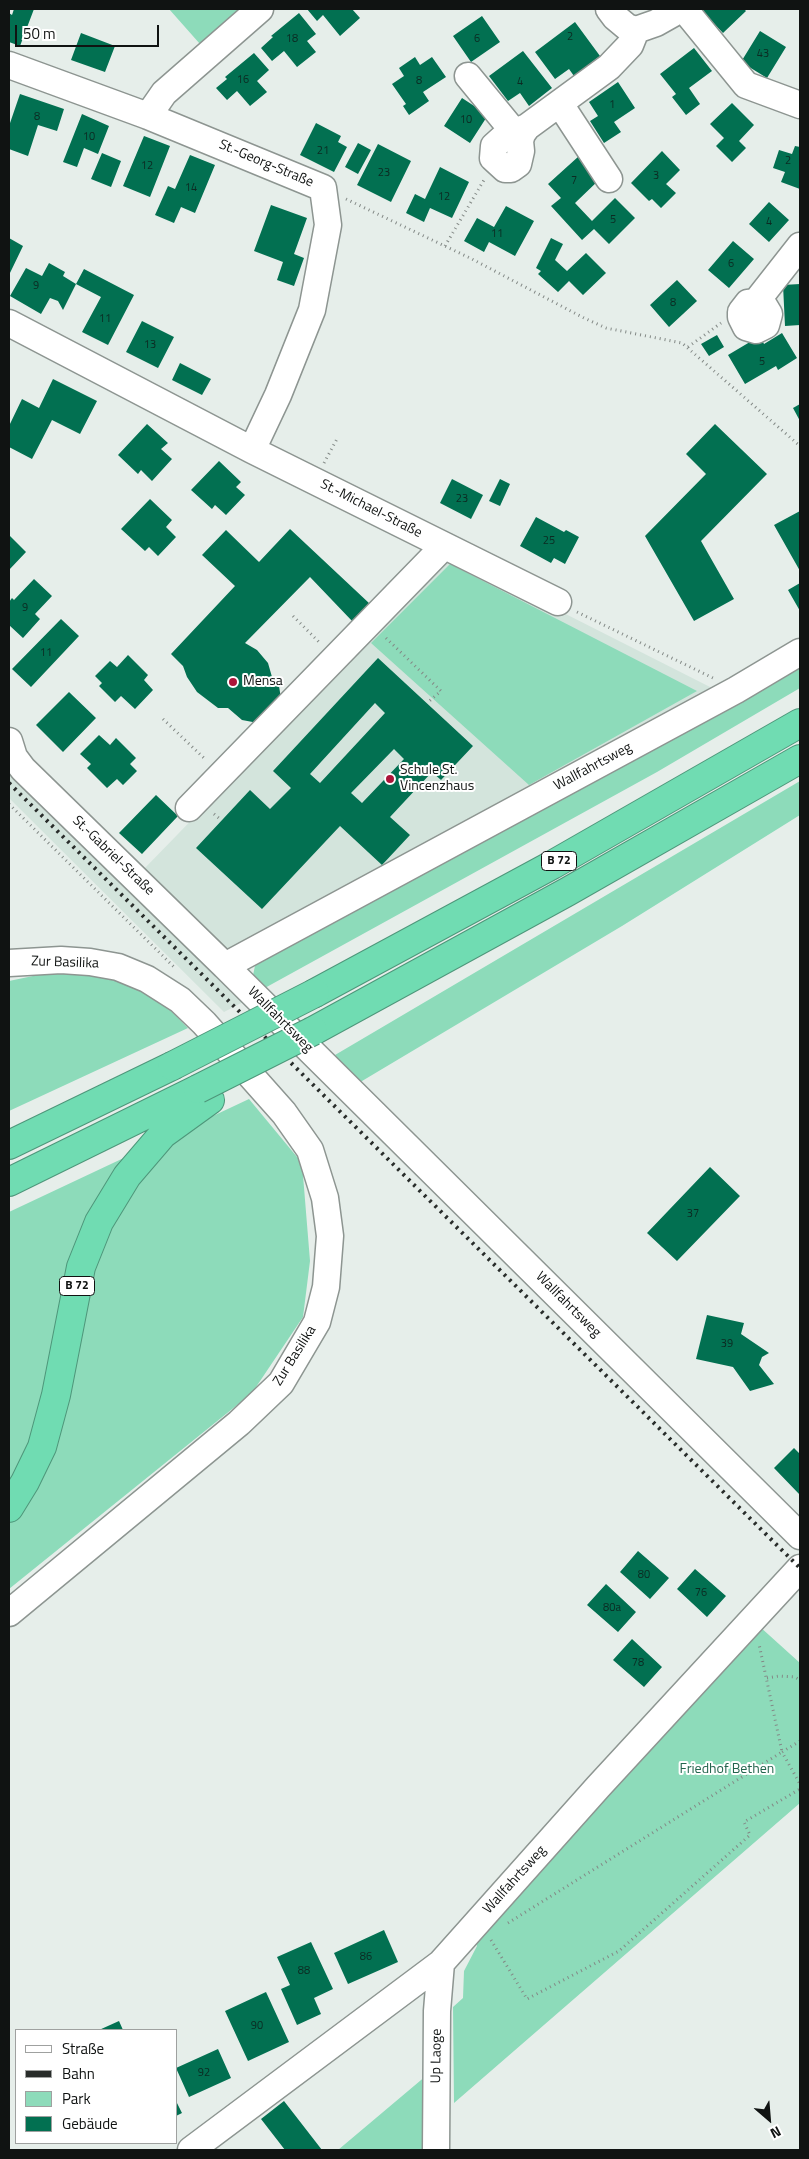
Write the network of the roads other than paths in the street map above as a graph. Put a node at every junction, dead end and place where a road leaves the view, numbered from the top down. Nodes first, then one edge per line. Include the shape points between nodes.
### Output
1 (260, 9) edge
2 (609, 9) edge
3 (676, 9) edge
4 (684, 9) edge
5 (636, 30) junction
6 (9, 65) edge
7 (468, 76) dead end
8 (560, 104) junction
9 (800, 105) edge
10 (148, 116) junction
11 (521, 130) junction
12 (496, 161) road end
13 (610, 179) dead end
14 (800, 246) edge
15 (748, 310) road end
16 (9, 323) edge
17 (252, 450) junction
18 (444, 546) junction
19 (558, 602) road end
20 (800, 652) edge
21 (800, 723) edge
22 (9, 741) edge
23 (800, 759) edge
24 (189, 808) dead end
25 (9, 963) edge
26 (225, 966) junction
27 (204, 1095) junction
28 (9, 1145) edge
29 (9, 1182) edge
30 (9, 1508) edge
31 (800, 1536) edge
32 (800, 1568) edge
33 (9, 1613) edge
34 (440, 1963) junction
35 (191, 2150) edge
36 (436, 2150) edge

1 - 10 street via 164,93
2 - 5 street via 627,27
3 - 5 street via 664,19
4 - 9 street via 746,85
5 - 8 street via 630,45 609,67
6 - 10 street, St.-Georg-Straße
7 - 11 street
8 - 11 street
8 - 13 street
10 - 17 street, St.-Georg-Straße via 323,188 328,224 312,310
11 - 12 street via 518,164 511,170
14 - 15 street
16 - 17 street, St.-Michael-Straße
17 - 18 street, St.-Michael-Straße
18 - 19 street, St.-Michael-Straße
18 - 24 street
20 - 26 street, Wallfahrtsweg via 736,690
21 - 28 highway, B 72, bridge via 552,865 315,993
22 - 26 street, St.-Gabriel-Straße via 14,757 23,769
23 - 27 highway, B 72, bridge
25 - 33 street, Zur Basilika via 61,960 118,967 147,979 180,1000 284,1114 310,1150 325,1198 330,1236 326,1287 317,1322 282,1383 239,1423
26 - 31 street, Wallfahrtsweg
27 - 29 highway, B 72
27 - 30 highway, B 72 via 163,1134 127,1176 99,1222 81,1267 56,1395 42,1447
32 - 34 street, Wallfahrtsweg
34 - 35 street, Wallfahrtsweg
34 - 36 street, Up Laoge

